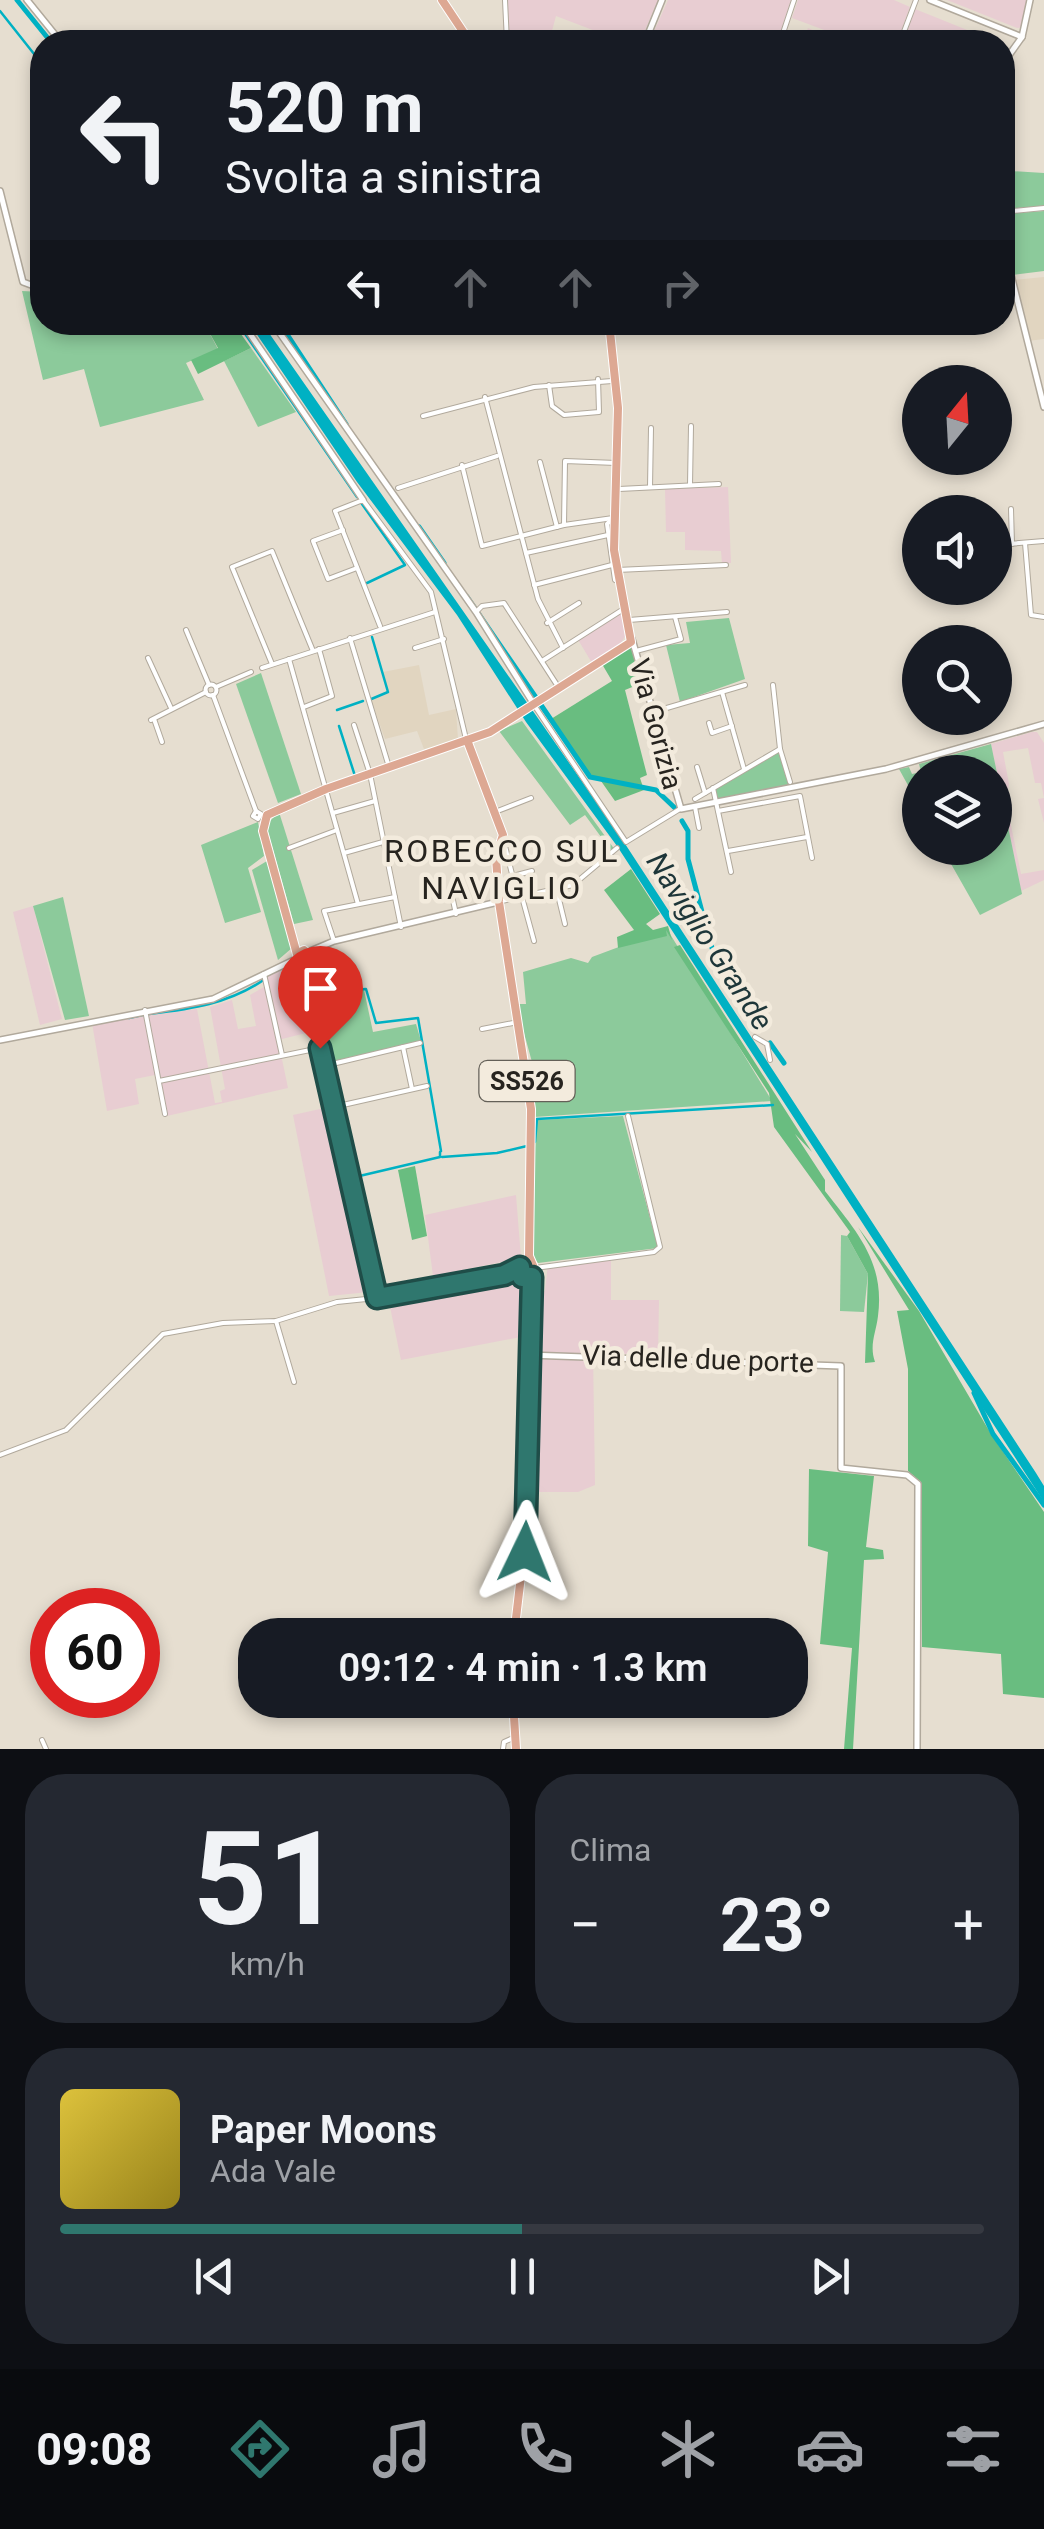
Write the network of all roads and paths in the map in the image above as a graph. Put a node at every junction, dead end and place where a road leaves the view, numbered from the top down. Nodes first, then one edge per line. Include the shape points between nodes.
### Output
1 (26, 0) edge
2 (442, 0) edge
3 (504, 0) edge
4 (662, 0) edge
5 (794, 0) edge
6 (916, 0) edge
7 (931, 0) edge
8 (1030, 0) edge
9 (50, 30) edge
10 (462, 30) edge
11 (506, 30) edge
12 (650, 30) edge
13 (784, 30) edge
14 (905, 30) edge
15 (1005, 30) edge
16 (1015, 34) edge
17 (1022, 37) junction
18 (1015, 47) edge
19 (0, 191) edge
20 (1044, 208) edge
21 (1015, 211) edge
22 (30, 285) edge
23 (1015, 293) edge
24 (251, 335) edge
25 (281, 335) edge
26 (612, 335) edge
27 (598, 380) junction
28 (617, 381) junction
29 (549, 385) junction
30 (486, 397) junction
31 (1044, 407) edge
32 (423, 416) dead end
33 (691, 426) dead end
34 (651, 428) dead end
35 (499, 456) junction
36 (540, 462) dead end
37 (616, 463) junction
38 (462, 465) junction
39 (720, 484) dead end
40 (690, 485) junction
41 (398, 488) dead end
42 (650, 488) junction
43 (614, 490) junction
44 (363, 500) junction
45 (607, 520) junction
46 (560, 526) junction
47 (343, 530) junction
48 (608, 535) junction
49 (522, 537) junction
50 (1044, 541) edge
51 (1012, 544) edge
52 (1025, 544) junction
53 (526, 553) junction
54 (726, 565) dead end
55 (357, 568) junction
56 (615, 568) junction
57 (534, 585) junction
58 (579, 603) dead end
59 (625, 608) junction
60 (477, 610) junction
61 (435, 612) junction
62 (727, 612) dead end
63 (675, 617) junction
64 (1044, 617) edge
65 (629, 620) junction
66 (548, 623) junction
67 (380, 626) junction
68 (186, 630) dead end
69 (350, 638) junction
70 (444, 639) junction
71 (632, 639) junction
72 (415, 648) dead end
73 (563, 648) junction
74 (316, 650) junction
75 (636, 650) junction
76 (148, 658) dead end
77 (289, 659) junction
78 (542, 661) junction
79 (272, 664) junction
80 (262, 668) dead end
81 (250, 672) dead end
82 (209, 684) junction
83 (746, 685) dead end
84 (773, 685) dead end
85 (216, 687) junction
86 (560, 689) junction
87 (206, 692) junction
88 (722, 692) junction
89 (213, 694) junction
90 (532, 706) junction
91 (304, 707) junction
92 (171, 710) junction
93 (653, 712) junction
94 (709, 723) dead end
95 (1044, 724) edge
96 (354, 725) dead end
97 (732, 726) junction
98 (478, 736) junction
99 (463, 741) junction
100 (162, 742) dead end
101 (780, 748) junction
102 (472, 750) junction
103 (389, 767) junction
104 (697, 767) dead end
105 (745, 770) junction
106 (370, 774) junction
107 (790, 782) dead end
108 (713, 788) junction
109 (326, 789) junction
110 (705, 793) junction
111 (531, 798) dead end
112 (375, 801) junction
113 (695, 803) junction
114 (718, 807) junction
115 (680, 809) junction
116 (495, 812) junction
117 (333, 813) junction
118 (264, 817) junction
119 (699, 828) dead end
120 (337, 830) junction
121 (807, 837) junction
122 (502, 841) junction
123 (383, 842) junction
124 (289, 848) dead end
125 (617, 848) dead end
126 (726, 852) junction
127 (344, 853) junction
128 (812, 858) dead end
129 (532, 871) dead end
130 (730, 872) dead end
131 (513, 876) junction
132 (498, 885) junction
133 (451, 891) dead end
134 (557, 891) junction
135 (396, 897) junction
136 (522, 897) junction
137 (498, 902) junction
138 (358, 904) junction
139 (456, 914) junction
140 (565, 924) dead end
141 (402, 927) junction
142 (334, 941) junction
143 (534, 941) dead end
144 (302, 956) junction
145 (264, 974) junction
146 (144, 1010) junction
147 (518, 1022) junction
148 (482, 1029) dead end
149 (755, 1037) dead end
150 (0, 1040) edge
151 (420, 1044) dead end
152 (320, 1048) junction
153 (402, 1048) junction
154 (282, 1056) junction
155 (770, 1060) dead end
156 (323, 1066) junction
157 (159, 1081) junction
158 (427, 1086) dead end
159 (412, 1089) junction
160 (332, 1107) junction
161 (165, 1114) dead end
162 (628, 1116) dead end
163 (527, 1271) junction
164 (377, 1298) junction
165 (276, 1321) junction
166 (528, 1355) junction
167 (294, 1382) dead end
168 (0, 1455) edge
169 (516, 1618) edge
170 (512, 1718) edge
171 (513, 1738) junction
172 (42, 1740) dead end
173 (915, 1748) edge
174 (46, 1749) edge
175 (503, 1749) edge
176 (516, 1749) edge

1 - 9 street
2 - 10 main road
3 - 11 street
4 - 12 street
5 - 13 street
6 - 14 street
7 - 15 street
8 - 17 street
16 - 17 street
17 - 18 street
19 - 22 street via 22,282
20 - 21 street
23 - 31 street
24 - 44 street
25 - 60 street
26 - 28 main road
27 - 28 street
27 - 29 street
27 - 29 street via 599,412 564,415 552,406
28 - 37 main road
29 - 30 street
30 - 32 street
30 - 35 street
33 - 40 street
34 - 42 street
35 - 38 street
35 - 49 street
36 - 46 street
37 - 43 main road
37 - 46 street via 565,462
38 - 41 street
38 - 49 street via 482,546
39 - 40 street
40 - 42 street
42 - 43 street
43 - 45 main road
44 - 47 street via 335,511
44 - 61 street via 427,585
45 - 46 street
45 - 48 street
45 - 56 main road
46 - 49 street
47 - 55 street
47 - 55 street via 314,541 328,579
48 - 53 street
48 - 56 street
49 - 53 street
50 - 52 street
51 - 52 street
52 - 64 street via 1031,616
53 - 57 street
54 - 56 street
55 - 67 street
56 - 57 street
56 - 59 main road
57 - 66 street
58 - 66 street
59 - 65 main road
59 - 73 street
60 - 78 street via 504,604
60 - 90 street
61 - 67 street
61 - 70 street
62 - 63 street
63 - 65 street
63 - 75 street via 681,638
65 - 71 main road
66 - 73 street
67 - 69 street
68 - 82 street
69 - 74 street
69 - 103 street
70 - 72 street
70 - 99 street
71 - 75 street, Via Gorizia
71 - 86 main road
73 - 78 street
74 - 77 street
74 - 79 street via 272,551 232,567
74 - 91 street via 332,696
75 - 93 street, Via Gorizia
76 - 92 street
77 - 79 street
77 - 91 street
78 - 86 street
79 - 80 street
81 - 85 street
82 - 85 street
82 - 87 street
83 - 88 street
84 - 101 street
85 - 89 street
86 - 90 main road
87 - 89 street
87 - 92 street
88 - 93 street
88 - 97 street
89 - 118 street via 254,818
90 - 98 main road
90 - 115 street via 626,842
91 - 109 street
92 - 100 street via 152,720
93 - 115 street, Via Gorizia
94 - 97 street via 712,732
95 - 114 street
96 - 106 street
97 - 105 street
98 - 99 main road
98 - 102 main road
99 - 102 main road
99 - 103 main road
101 - 105 street
101 - 107 street
102 - 116 main road, SS526
103 - 106 main road
104 - 110 street
105 - 108 street
106 - 109 main road
106 - 112 street
108 - 110 street
108 - 114 street
109 - 117 street
109 - 118 main road
110 - 113 street
111 - 116 street
112 - 117 street
112 - 123 street
113 - 114 street
113 - 115 street
113 - 119 street
114 - 121 street via 800,796
114 - 126 street
116 - 122 main road, SS526
117 - 120 street
118 - 144 main road
120 - 124 street
120 - 127 street
121 - 126 street
121 - 128 street
122 - 131 street
122 - 132 main road, SS526
123 - 127 street
123 - 135 street
125 - 134 street
126 - 130 street
127 - 138 street
129 - 131 street
131 - 132 street via 514,882
132 - 137 main road, SS526
133 - 139 street
134 - 136 street
134 - 140 street
135 - 138 street
135 - 141 street
136 - 137 street
136 - 143 street
137 - 139 street
137 - 147 main road, SS526
138 - 142 street via 324,911
139 - 141 street
141 - 142 street
142 - 144 street
144 - 145 street
144 - 152 main road
145 - 146 street via 213,999
145 - 154 street
146 - 150 street
146 - 157 street
147 - 148 street
147 - 163 main road, SS526 via 531,1109
149 - 155 street via 770,1043
151 - 153 street
152 - 154 street
152 - 156 main road
153 - 156 street
153 - 159 street
154 - 157 street
156 - 160 main road
157 - 161 street
158 - 159 street
159 - 160 street
160 - 164 main road
162 - 163 street via 660,1248
163 - 164 main road
163 - 166 main road, SS526
164 - 165 street
165 - 167 street
165 - 168 street via 163,1334 66,1430
166 - 169 main road, SS526 via 527,1525
166 - 173 street, Via delle due porte via 841,1366 841,1468 906,1475 918,1484
170 - 171 main road
171 - 175 street
171 - 176 main road
172 - 174 street

